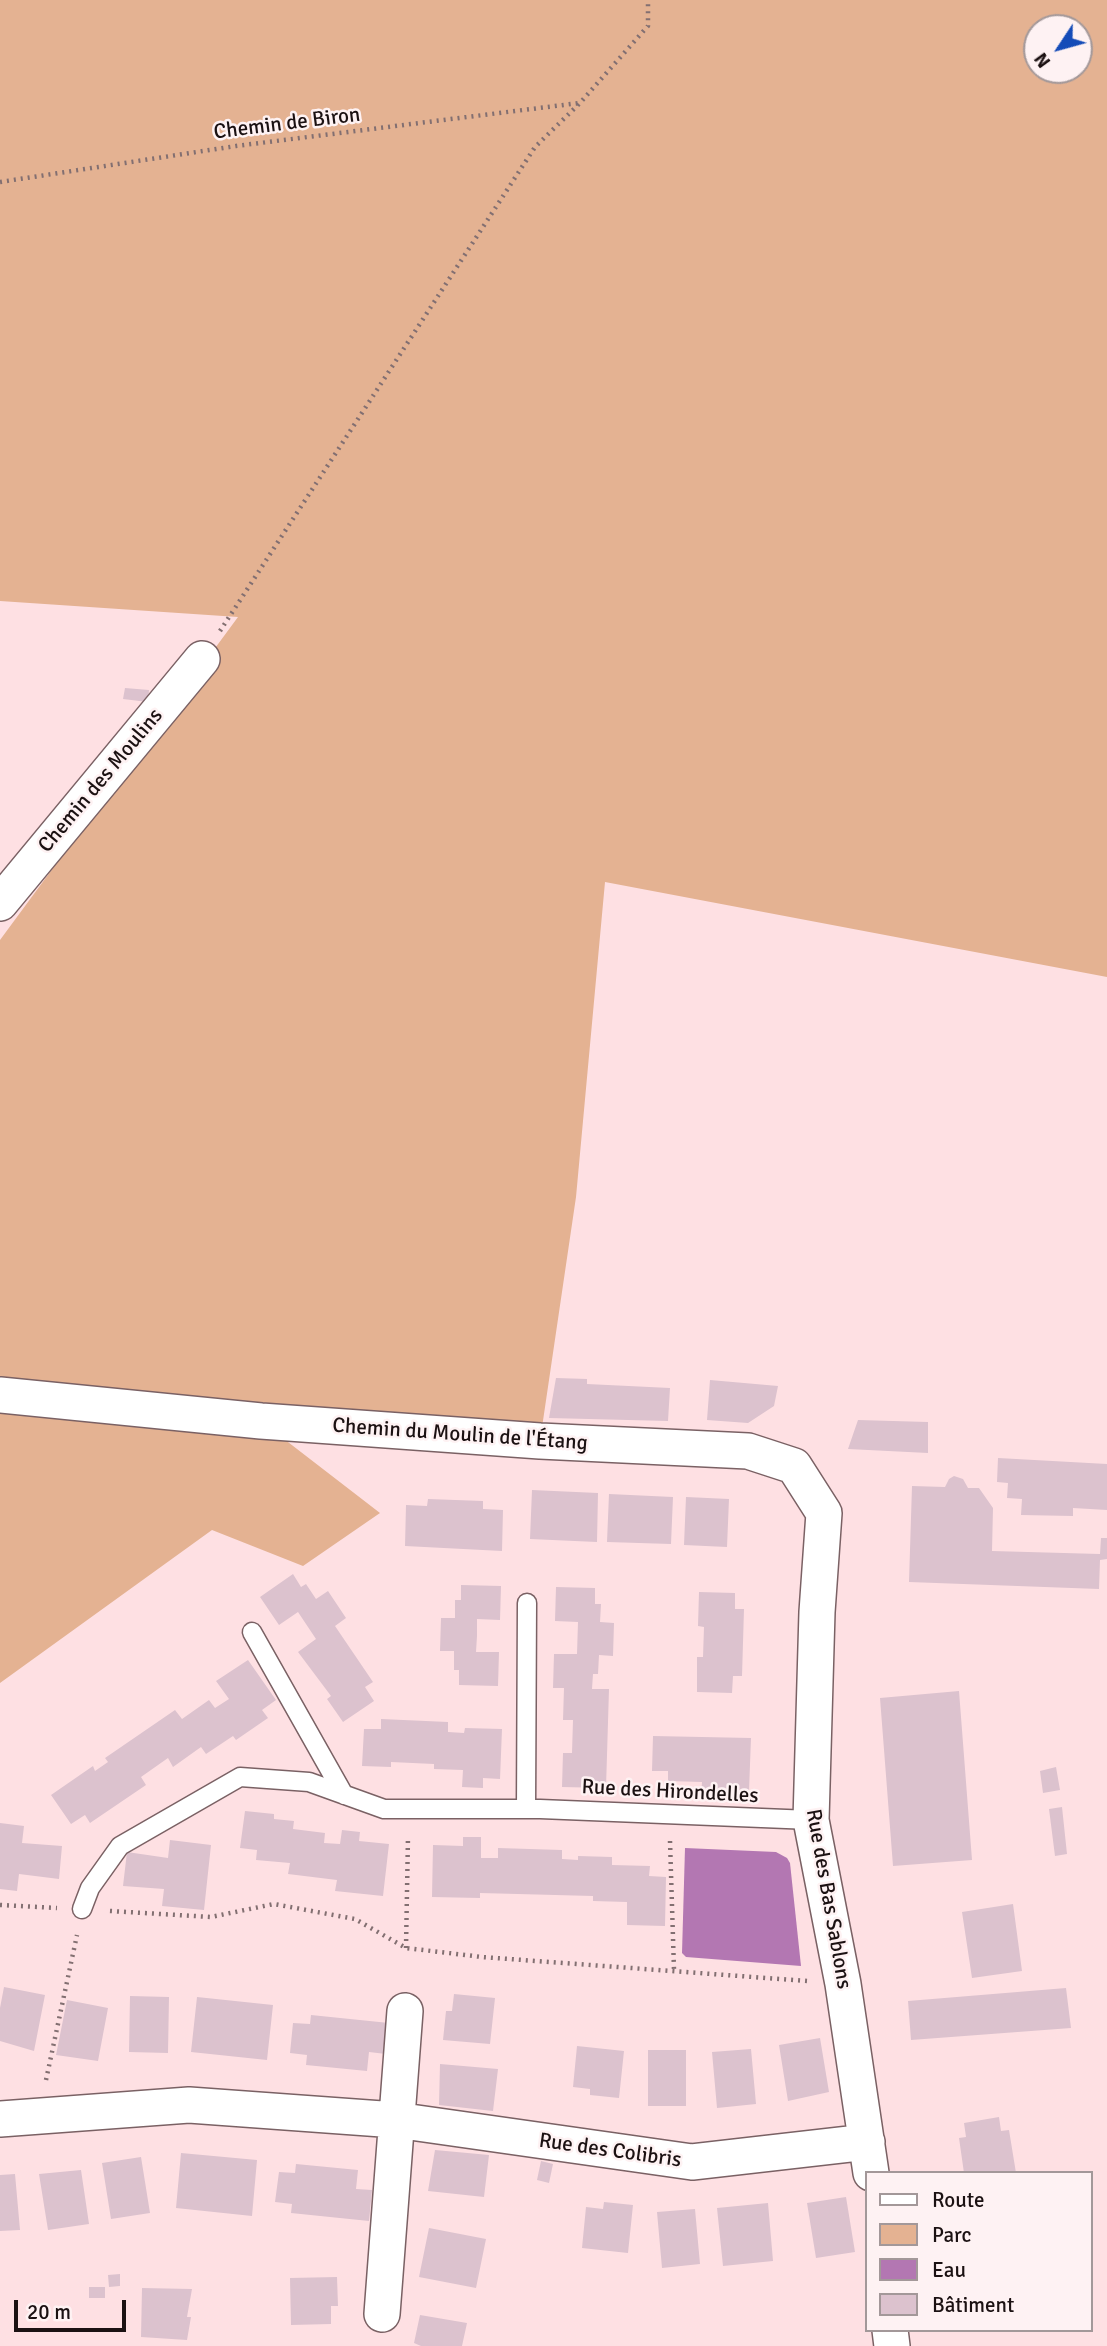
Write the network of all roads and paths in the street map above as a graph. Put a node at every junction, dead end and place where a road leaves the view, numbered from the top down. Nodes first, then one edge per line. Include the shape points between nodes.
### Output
1 (648, 0) edge
2 (580, 103) junction
3 (0, 182) edge
4 (202, 659) joint
5 (0, 903) edge
6 (0, 1395) edge
7 (819, 1582) joint
8 (527, 1603) dead end
9 (252, 1632) dead end
10 (344, 1795) junction
11 (409, 1809) junction
12 (526, 1809) junction
13 (669, 1815) junction
14 (811, 1820) junction
15 (0, 1905) edge
16 (82, 1909) junction
17 (406, 1948) junction
18 (674, 1970) junction
19 (843, 1984) junction
20 (405, 2011) dead end
21 (38, 2118) junction
22 (0, 2119) edge
23 (396, 2120) junction
24 (869, 2158) edge
25 (382, 2314) dead end

1 - 2 path via 648,26
2 - 3 path, Chemin de Biron via 236,146
2 - 4 path via 535,147
4 - 5 street, Chemin des Moulins
6 - 7 street, Chemin du Moulin de l'Étang via 289,1423 748,1451 794,1466 824,1513
7 - 14 street, Rue des Bas Sablons
8 - 12 lane
9 - 10 lane
10 - 11 lane, Rue des Hirondelles via 384,1809
10 - 16 lane, Rue des Hirondelles via 309,1782 240,1777 120,1846 90,1888
11 - 12 lane, Rue des Hirondelles
11 - 17 path
12 - 13 lane, Rue des Hirondelles
13 - 14 lane, Rue des Hirondelles
13 - 18 path
14 - 19 street, Rue des Bas Sablons
15 - 16 path
16 - 17 path via 211,1917 274,1904 355,1919
16 - 21 path
17 - 18 path
18 - 19 path
19 - 24 street, Rue des Bas Sablons
20 - 23 street
21 - 22 street, Rue des Colibris
21 - 23 street, Rue des Colibris via 189,2105
23 - 24 street, Rue des Colibris via 692,2162
23 - 25 street

